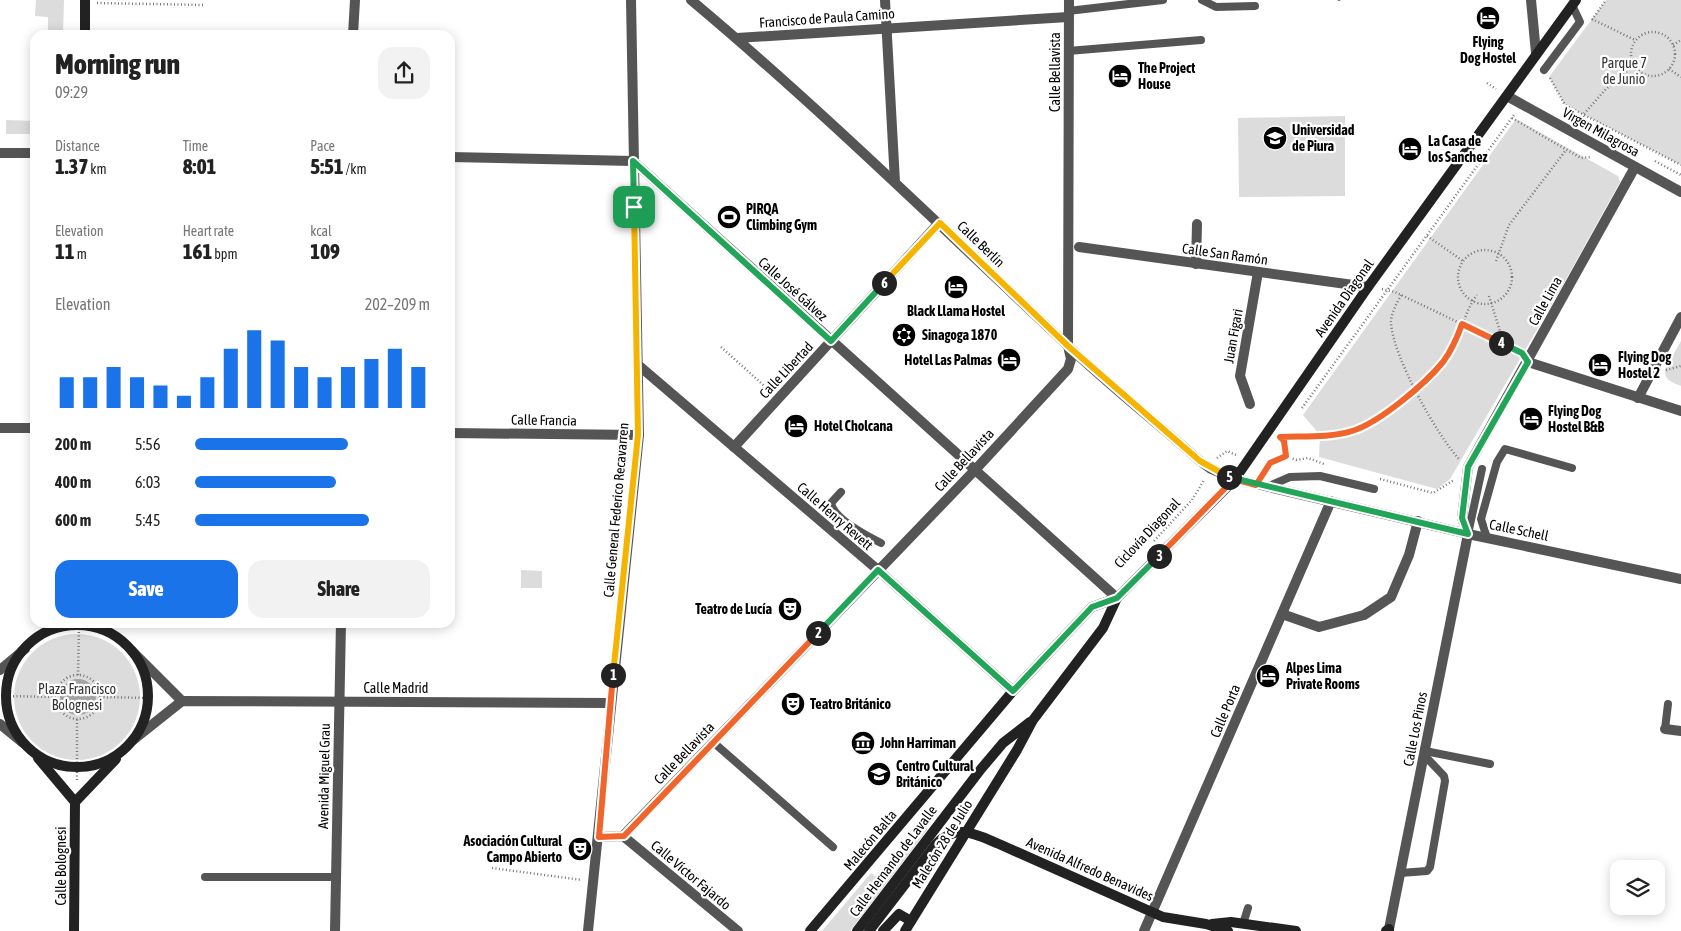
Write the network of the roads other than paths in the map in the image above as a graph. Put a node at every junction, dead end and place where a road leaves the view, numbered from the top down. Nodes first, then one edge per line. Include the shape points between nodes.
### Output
1 (355, 0) edge
2 (631, 0) edge
3 (691, 0) edge
4 (885, 0) edge
5 (1069, 0) edge
6 (1163, 0) edge
7 (1202, 0) edge
8 (1531, 0) edge
9 (85, 2) edge
10 (1574, 3) edge
11 (1255, 6) dead end
12 (1068, 14) junction
13 (887, 28) junction
14 (85, 30) edge
15 (353, 30) edge
16 (737, 38) junction
17 (1201, 40) dead end
18 (1068, 51) junction
19 (1536, 53) junction
20 (1547, 74) road end
21 (1507, 96) junction
22 (0, 153) edge
23 (30, 153) edge
24 (455, 158) edge
25 (633, 161) junction
26 (1635, 167) junction
27 (895, 182) junction
28 (1681, 192) edge
29 (940, 223) junction
30 (1197, 224) dead end
31 (1079, 247) dead end
32 (1196, 264) junction
33 (1258, 272) junction
34 (1368, 287) junction
35 (1681, 317) edge
36 (831, 341) junction
37 (1068, 346) junction
38 (1528, 362) junction
39 (637, 364) junction
40 (1638, 398) junction
41 (1250, 404) dead end
42 (1681, 411) edge
43 (0, 428) edge
44 (30, 428) edge
45 (455, 433) edge
46 (638, 435) junction
47 (734, 447) junction
48 (1572, 468) dead end
49 (1482, 469) dead end
50 (975, 470) junction
51 (1234, 479) junction
52 (1267, 488) junction
53 (1374, 489) dead end
54 (841, 492) dead end
55 (1331, 502) junction
56 (1418, 522) junction
57 (856, 530) junction
58 (1468, 534) junction
59 (1487, 538) junction
60 (846, 543) junction
61 (881, 544) dead end
62 (878, 570) junction
63 (1681, 579) edge
64 (1117, 598) junction
65 (1282, 614) junction
66 (46, 628) edge
67 (63, 628) edge
68 (88, 628) edge
69 (111, 628) edge
70 (341, 628) edge
71 (34, 641) junction
72 (123, 642) junction
73 (25, 649) junction
74 (132, 651) junction
75 (0, 670) edge
76 (1013, 691) junction
77 (182, 701) junction
78 (340, 702) junction
79 (610, 703) junction
80 (1668, 704) dead end
81 (1032, 720) junction
82 (1, 727) edge
83 (1665, 729) joint
84 (1681, 732) edge
85 (133, 740) junction
86 (713, 742) junction
87 (23, 743) junction
88 (126, 748) junction
89 (32, 751) junction
90 (1424, 753) junction
91 (1490, 764) dead end
92 (75, 802) junction
93 (965, 832) junction
94 (624, 836) junction
95 (599, 837) junction
96 (833, 848) dead end
97 (1400, 873) junction
98 (205, 876) dead end
99 (336, 877) junction
100 (1248, 908) dead end
101 (1152, 912) junction
102 (911, 921) junction
103 (1206, 924) junction
104 (1244, 924) junction
105 (1388, 930) edge
106 (74, 931) edge
107 (335, 931) edge
108 (588, 931) edge
109 (738, 931) edge
110 (810, 931) edge
111 (857, 931) edge
112 (869, 931) edge
113 (883, 931) edge
114 (905, 931) edge
115 (1144, 931) edge
116 (1228, 931) edge
117 (1296, 931) edge

1 - 15 street
2 - 25 street, Calle General Federico Recavarren
3 - 16 street, Calle Berlín
4 - 13 street
5 - 12 street, Calle Bellavista
6 - 12 lane
7 - 11 lane via 1216,7
8 - 19 street
9 - 14 main road
10 - 19 main road, Avenida Diagonal
10 - 20 lane via 1580,22
12 - 13 street, Francisco de Paula Camino
12 - 18 street, Calle Bellavista
13 - 16 street, Francisco de Paula Camino
13 - 27 street
16 - 27 street, Calle Berlín
17 - 18 lane
18 - 37 street, Calle Bellavista
19 - 21 main road, Avenida Diagonal
21 - 26 street, Virgen Milagrosa
21 - 34 main road, Avenida Diagonal
22 - 23 street
24 - 25 street
25 - 36 street, Calle José Gálvez
25 - 39 street, Calle General Federico Recavarren
26 - 28 street, Virgen Milagrosa
26 - 38 street, Calle Lima
27 - 29 street, Calle Berlín
29 - 36 street, Calle Libertad
29 - 37 street, Calle Berlín
30 - 32 street
31 - 32 street, Calle San Ramón
32 - 33 street, Calle San Ramón
33 - 34 street, Calle San Ramón
33 - 41 street, Juan Figari via 1240,376
34 - 51 main road, Avenida Diagonal
35 - 40 street
36 - 47 street, Calle Libertad
36 - 50 street, Calle José Gálvez
37 - 50 street, Calle Bellavista via 1068,368
37 - 51 street, Calle Berlín via 1200,461
38 - 40 street
38 - 58 street, Calle Lima via 1468,467 1462,518
39 - 46 street, Calle General Federico Recavarren
39 - 47 street, Calle Henry Revett
40 - 42 street
43 - 44 street
45 - 46 street, Calle Francia
46 - 79 street, Calle General Federico Recavarren
47 - 60 street, Calle Henry Revett
48 - 59 lane via 1505,449 1497,462 1481,519
49 - 58 lane
50 - 62 street, Calle Bellavista
50 - 64 street, Calle José Gálvez
51 - 52 street, Calle Schell
51 - 64 main road, Avenida Diagonal
52 - 53 lane via 1290,477 1320,476
52 - 55 street, Calle Schell
54 - 57 lane via 830,503 832,509
55 - 56 street, Calle Schell
55 - 65 street, Calle Porta
56 - 58 street, Calle Schell
56 - 65 street via 1410,555 1391,597 1364,615 1319,627
57 - 60 lane
57 - 61 lane
58 - 59 street, Calle Schell
58 - 90 street, Calle Los Pinos
59 - 63 street, Calle Schell
60 - 62 street, Calle Henry Revett
62 - 76 street, Calle Henry Revett
62 - 86 street, Calle Bellavista
64 - 76 main road, Malecón Balta via 1092,607
64 - 81 main road, Malecón 28 de Julio via 1103,628
65 - 101 street, Calle Porta
66 - 71 main road
67 - 71 main road
68 - 72 main road via 107,632
69 - 72 main road
70 - 78 street, Avenida Miguel Grau
71 - 73 main road
72 - 74 main road
73 - 75 street
73 - 87 main road via 13,666 6,696 8,716
74 - 77 street
74 - 85 main road via 142,668 148,698 144,720
76 - 110 main road, Malecón Balta
77 - 78 street, Calle Madrid
77 - 85 street
78 - 79 street, Calle Madrid
78 - 99 street, Avenida Miguel Grau
79 - 95 street, Calle General Federico Recavarren
80 - 83 lane
81 - 93 main road, Malecón 28 de Julio via 1018,750
81 - 111 main road, Calle Hernando de Lavalle via 1003,743 981,769
82 - 87 street
83 - 84 street
85 - 88 main road
86 - 94 street, Calle Bellavista
86 - 96 lane
87 - 89 main road
88 - 89 main road via 103,762 76,767 52,763
88 - 92 main road
89 - 92 main road
90 - 91 lane
90 - 97 street, Calle Los Pinos
90 - 97 lane via 1445,781 1430,867 1427,871
92 - 106 main road, Calle Bolognesi
93 - 101 main road, Avenida Alfredo Benavides
93 - 102 main road, Malecón 28 de Julio
93 - 112 main road, Calle Hernando de Lavalle via 949,833 936,844
94 - 95 street
94 - 109 street, Calle Víctor Fajardo
95 - 108 street, Calle General Federico Recavarren
97 - 105 street, Calle Los Pinos
98 - 99 lane
99 - 107 street, Avenida Miguel Grau
100 - 104 lane
101 - 103 main road, Avenida Alfredo Benavides
101 - 115 street, Calle Porta
102 - 113 main road via 899,914
102 - 114 main road, Malecón 28 de Julio
103 - 104 main road, Avenida Alfredo Benavides
103 - 116 main road, Avenida Alfredo Benavides
104 - 117 main road, Avenida Alfredo Benavides

